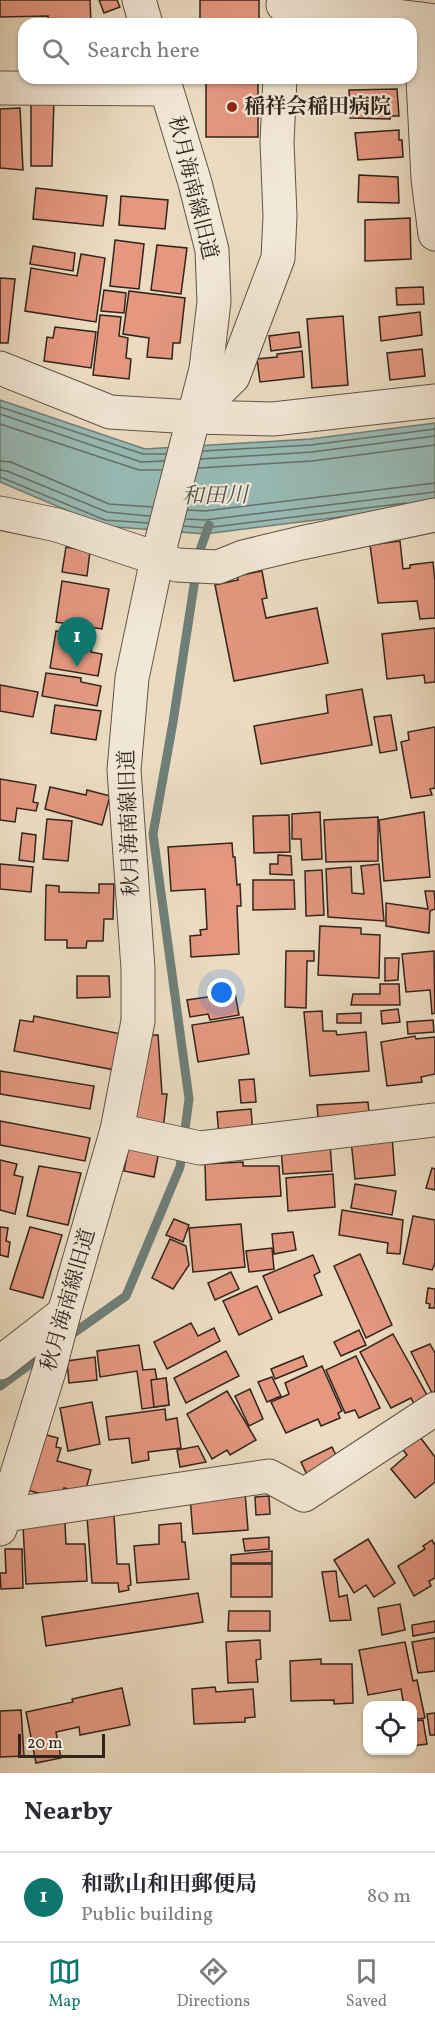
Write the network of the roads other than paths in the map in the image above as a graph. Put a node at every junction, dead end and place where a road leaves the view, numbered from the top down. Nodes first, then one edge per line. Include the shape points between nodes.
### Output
1 (139, 0) edge
2 (283, 10) edge
3 (144, 18) edge
4 (412, 18) edge
5 (428, 20) edge
6 (131, 84) edge
7 (164, 84) edge
8 (280, 84) edge
9 (0, 88) edge
10 (433, 196) edge
11 (435, 234) edge
12 (0, 368) edge
13 (435, 401) edge
14 (190, 424) junction
15 (0, 513) edge
16 (435, 515) edge
17 (159, 553) junction
18 (435, 1120) edge
19 (117, 1130) junction
20 (64, 1313) junction
21 (0, 1363) edge
22 (435, 1408) edge
23 (3, 1522) edge

1 - 3 street
2 - 4 street via 341,9
5 - 10 street
6 - 9 street
7 - 14 street, 秋月海南線旧道 via 212,250 214,302 206,369
8 - 14 street via 278,258 233,377
10 - 11 street
12 - 14 street via 110,412
13 - 14 street
14 - 17 street, 秋月海南線旧道
15 - 17 street
16 - 17 street via 301,543 218,567 177,565
17 - 19 street, 秋月海南線旧道 via 132,678 124,770 138,1021
18 - 19 street via 200,1148
19 - 20 street, 秋月海南線旧道
20 - 21 street
20 - 23 street, 秋月海南線旧道
22 - 23 street via 304,1495 269,1476

